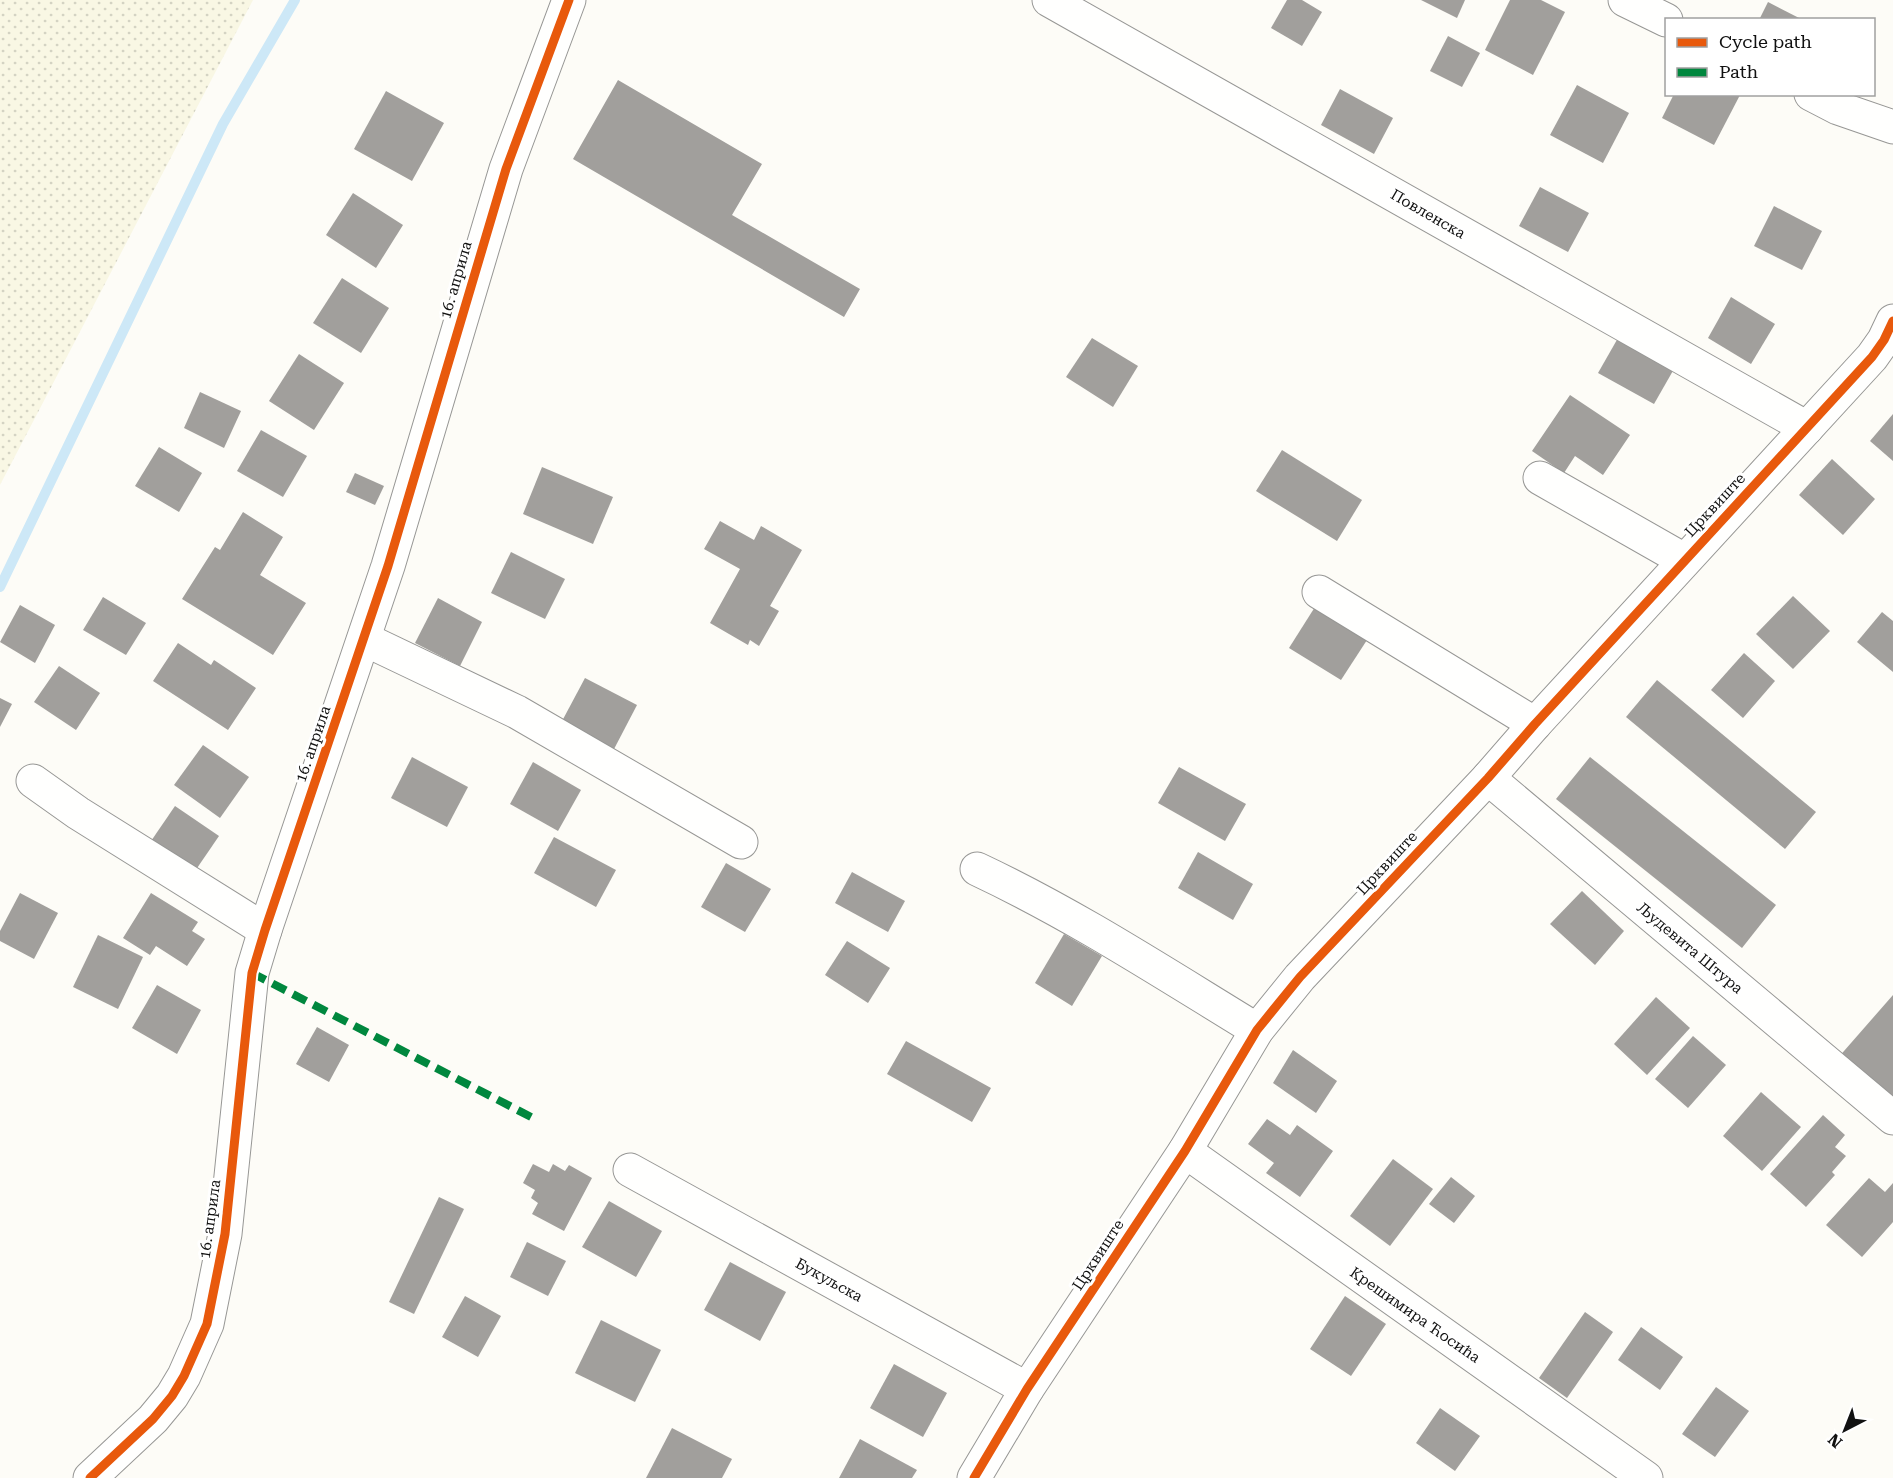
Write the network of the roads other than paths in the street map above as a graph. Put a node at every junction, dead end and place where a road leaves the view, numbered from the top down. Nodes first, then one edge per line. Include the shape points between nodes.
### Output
1 (569, 0) edge
2 (1049, 0) edge
3 (1625, 0) edge
4 (1665, 20) edge
5 (1815, 96) edge
6 (1893, 127) edge
7 (1893, 322) edge
8 (1807, 428) junction
9 (1540, 478) dead end
10 (1684, 560) junction
11 (1319, 592) dead end
12 (364, 639) junction
13 (1535, 724) junction
14 (1488, 778) junction
15 (33, 781) dead end
16 (741, 842) dead end
17 (977, 869) dead end
18 (264, 930) junction
19 (1257, 1030) junction
20 (1893, 1118) edge
21 (1185, 1151) junction
22 (630, 1170) dead end
23 (1027, 1389) junction
24 (90, 1478) edge
25 (974, 1478) edge
26 (1646, 1478) edge

1 - 12 street, 16. априла via 506,169
2 - 8 street, Повленска
3 - 4 street
5 - 6 street
7 - 8 street, Црквиште via 1872,357
8 - 10 street, Црквиште
9 - 10 street
10 - 13 street, Црквиште
11 - 13 street
12 - 16 street via 517,712
12 - 18 street, 16. априла
13 - 14 street, Црквиште
14 - 19 street, Црквиште via 1300,977
14 - 20 street, Људевита Штура
15 - 18 street
17 - 19 street via 1104,936
18 - 24 street, 16. априла via 252,974 225,1234 207,1324 172,1396
19 - 21 street, Црквиште
21 - 23 street, Црквиште
21 - 26 street, Крешимира Ћосића
22 - 23 street, Букуљска
23 - 25 street, Црквиште

